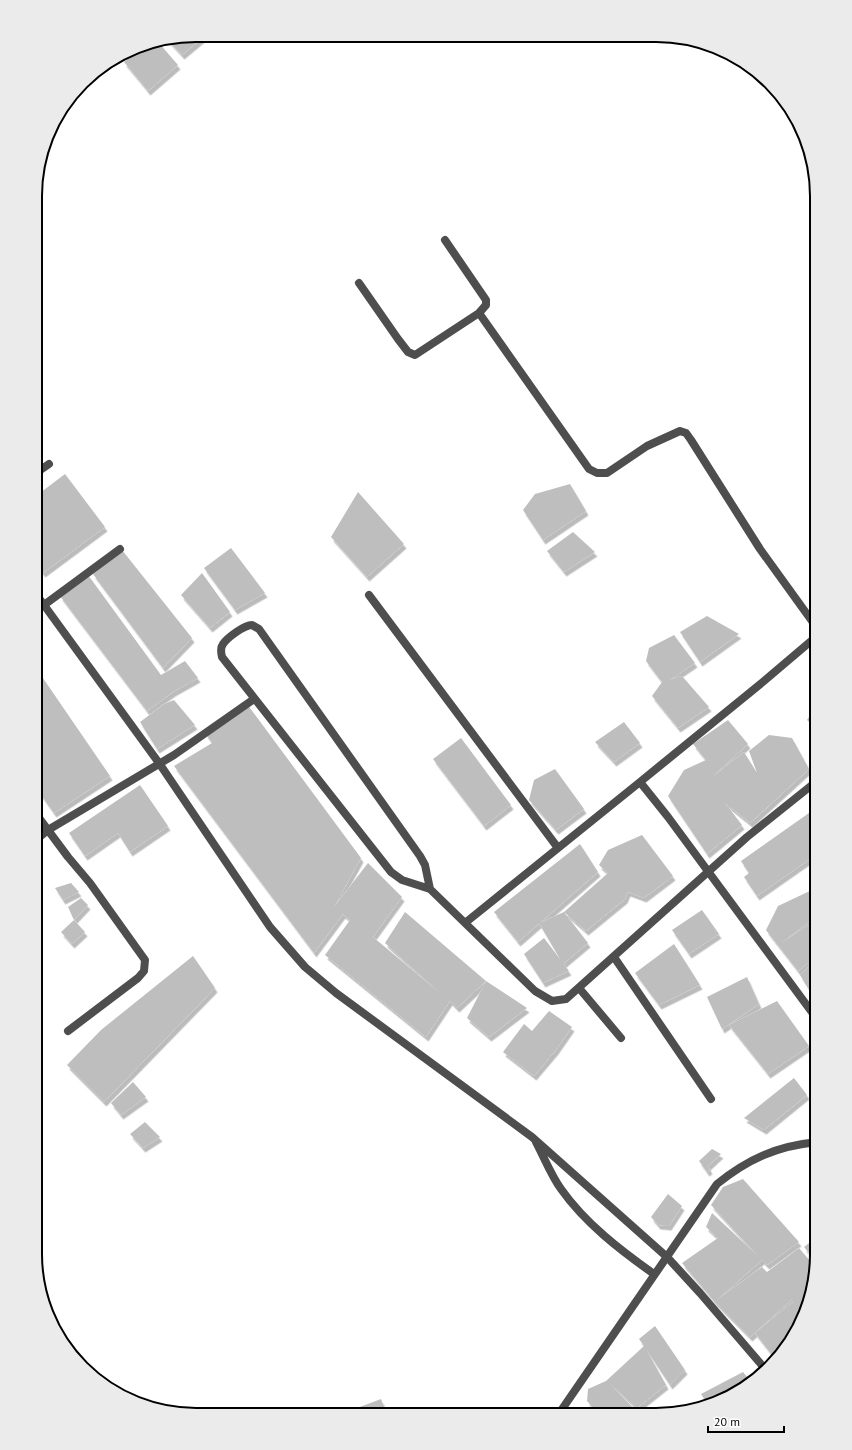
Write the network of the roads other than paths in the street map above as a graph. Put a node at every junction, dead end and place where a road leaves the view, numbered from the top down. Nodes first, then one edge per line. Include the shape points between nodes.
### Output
1 (445, 240) dead end
2 (359, 284) dead end
3 (479, 313) junction
4 (49, 464) dead end
5 (42, 469) edge
6 (120, 549) dead end
7 (369, 595) dead end
8 (42, 602) edge
9 (44, 605) junction
10 (810, 618) edge
11 (810, 642) edge
12 (254, 699) junction
13 (160, 764) junction
14 (640, 782) junction
15 (810, 788) edge
16 (42, 822) edge
17 (48, 830) junction
18 (42, 835) edge
19 (558, 848) junction
20 (708, 873) junction
21 (430, 888) junction
22 (465, 923) junction
23 (614, 957) junction
24 (579, 988) junction
25 (810, 1010) edge
26 (68, 1031) dead end
27 (621, 1038) dead end
28 (711, 1099) dead end
29 (532, 1136) junction
30 (810, 1143) edge
31 (667, 1256) junction
32 (654, 1274) junction
33 (762, 1366) edge
34 (563, 1408) edge

1 - 3 street via 486,300 486,305
2 - 3 street via 408,352 415,355
3 - 10 street via 589,469 597,473 607,472 665,437 680,431 686,433 760,549
4 - 5 street
6 - 9 street
7 - 19 street
8 - 9 street
9 - 13 street
11 - 14 street
12 - 13 street
12 - 21 street via 391,872 402,880
12 - 21 street via 221,654 223,644 248,625 259,629 420,856 425,865
13 - 17 street
13 - 29 street via 270,927 305,967 336,993
14 - 19 street
14 - 20 street
15 - 20 street via 747,837
16 - 17 street
17 - 18 street
17 - 26 street via 146,960 144,971 138,978
19 - 22 street
20 - 23 street
20 - 25 street
21 - 22 street
22 - 24 street via 535,991 552,1001 566,999
23 - 24 street
23 - 28 street
24 - 27 street
29 - 31 street
29 - 32 street via 560,1188 581,1214 630,1257
30 - 31 street via 762,1155 736,1169 717,1184
31 - 32 street
31 - 33 street
32 - 34 street

